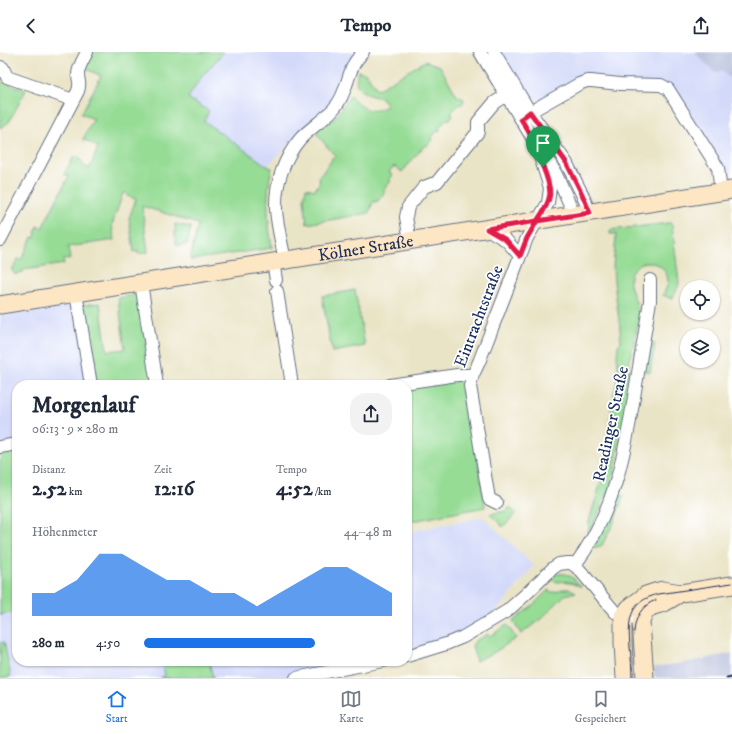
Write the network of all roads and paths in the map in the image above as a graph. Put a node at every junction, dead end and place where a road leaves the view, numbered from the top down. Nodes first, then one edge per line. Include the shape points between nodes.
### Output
1 (87, 52) edge
2 (363, 52) edge
3 (480, 52) edge
4 (494, 52) edge
5 (0, 67) edge
6 (506, 95) junction
7 (73, 100) junction
8 (525, 116) junction
9 (536, 144) junction
10 (726, 191) edge
11 (582, 214) junction
12 (537, 221) junction
13 (487, 229) junction
14 (0, 240) edge
15 (410, 241) junction
16 (520, 256) junction
17 (279, 262) junction
18 (650, 280) dead end
19 (141, 283) junction
20 (76, 293) junction
21 (0, 305) edge
22 (473, 375) junction
23 (90, 380) edge
24 (156, 380) edge
25 (291, 380) edge
26 (412, 382) edge
27 (12, 445) edge
28 (0, 447) edge
29 (497, 503) dead end
30 (574, 565) junction
31 (732, 585) edge
32 (681, 593) junction
33 (623, 616) junction
34 (641, 622) junction
35 (412, 654) edge
36 (357, 666) edge
37 (625, 673) edge
38 (645, 673) edge
39 (296, 678) edge

1 - 7 street via 80,66 80,85
2 - 17 street via 354,64 338,105 300,139 284,166 276,198
3 - 6 street
4 - 8 street
5 - 7 street via 7,77
6 - 8 street
6 - 15 street via 494,103 478,122 478,132 437,182 424,187 412,201 406,217
7 - 14 street
8 - 9 street
8 - 10 street via 584,82 661,85 668,89 718,168
8 - 11 street via 566,162 582,194
9 - 11 street via 552,167 568,200
9 - 12 street, Eintrachtstraße via 550,188 548,203
10 - 11 main road, Kölner Straße
11 - 12 main road, Kölner Straße
12 - 13 main road, Kölner Straße
12 - 16 street, Eintrachtstraße
13 - 15 main road, Kölner Straße
13 - 16 street, Eintrachtstraße via 506,240
15 - 17 main road, Kölner Straße
16 - 22 street, Eintrachtstraße
17 - 19 main road, Kölner Straße
17 - 25 street via 276,286
18 - 30 street, Readinger Straße via 650,301 619,473 600,523
19 - 20 main road, Kölner Straße
19 - 24 street
20 - 21 main road, Kölner Straße
20 - 23 street
22 - 26 street
22 - 29 street, Eintrachtstraße via 470,386 489,499
27 - 28 street
30 - 33 street via 616,613
30 - 35 street via 562,563 552,568 507,611 463,637
31 - 32 main road
32 - 33 main road via 663,590 650,594 634,603
32 - 34 main road via 653,606 644,614
33 - 34 street
33 - 37 main road
34 - 38 main road
36 - 39 street

